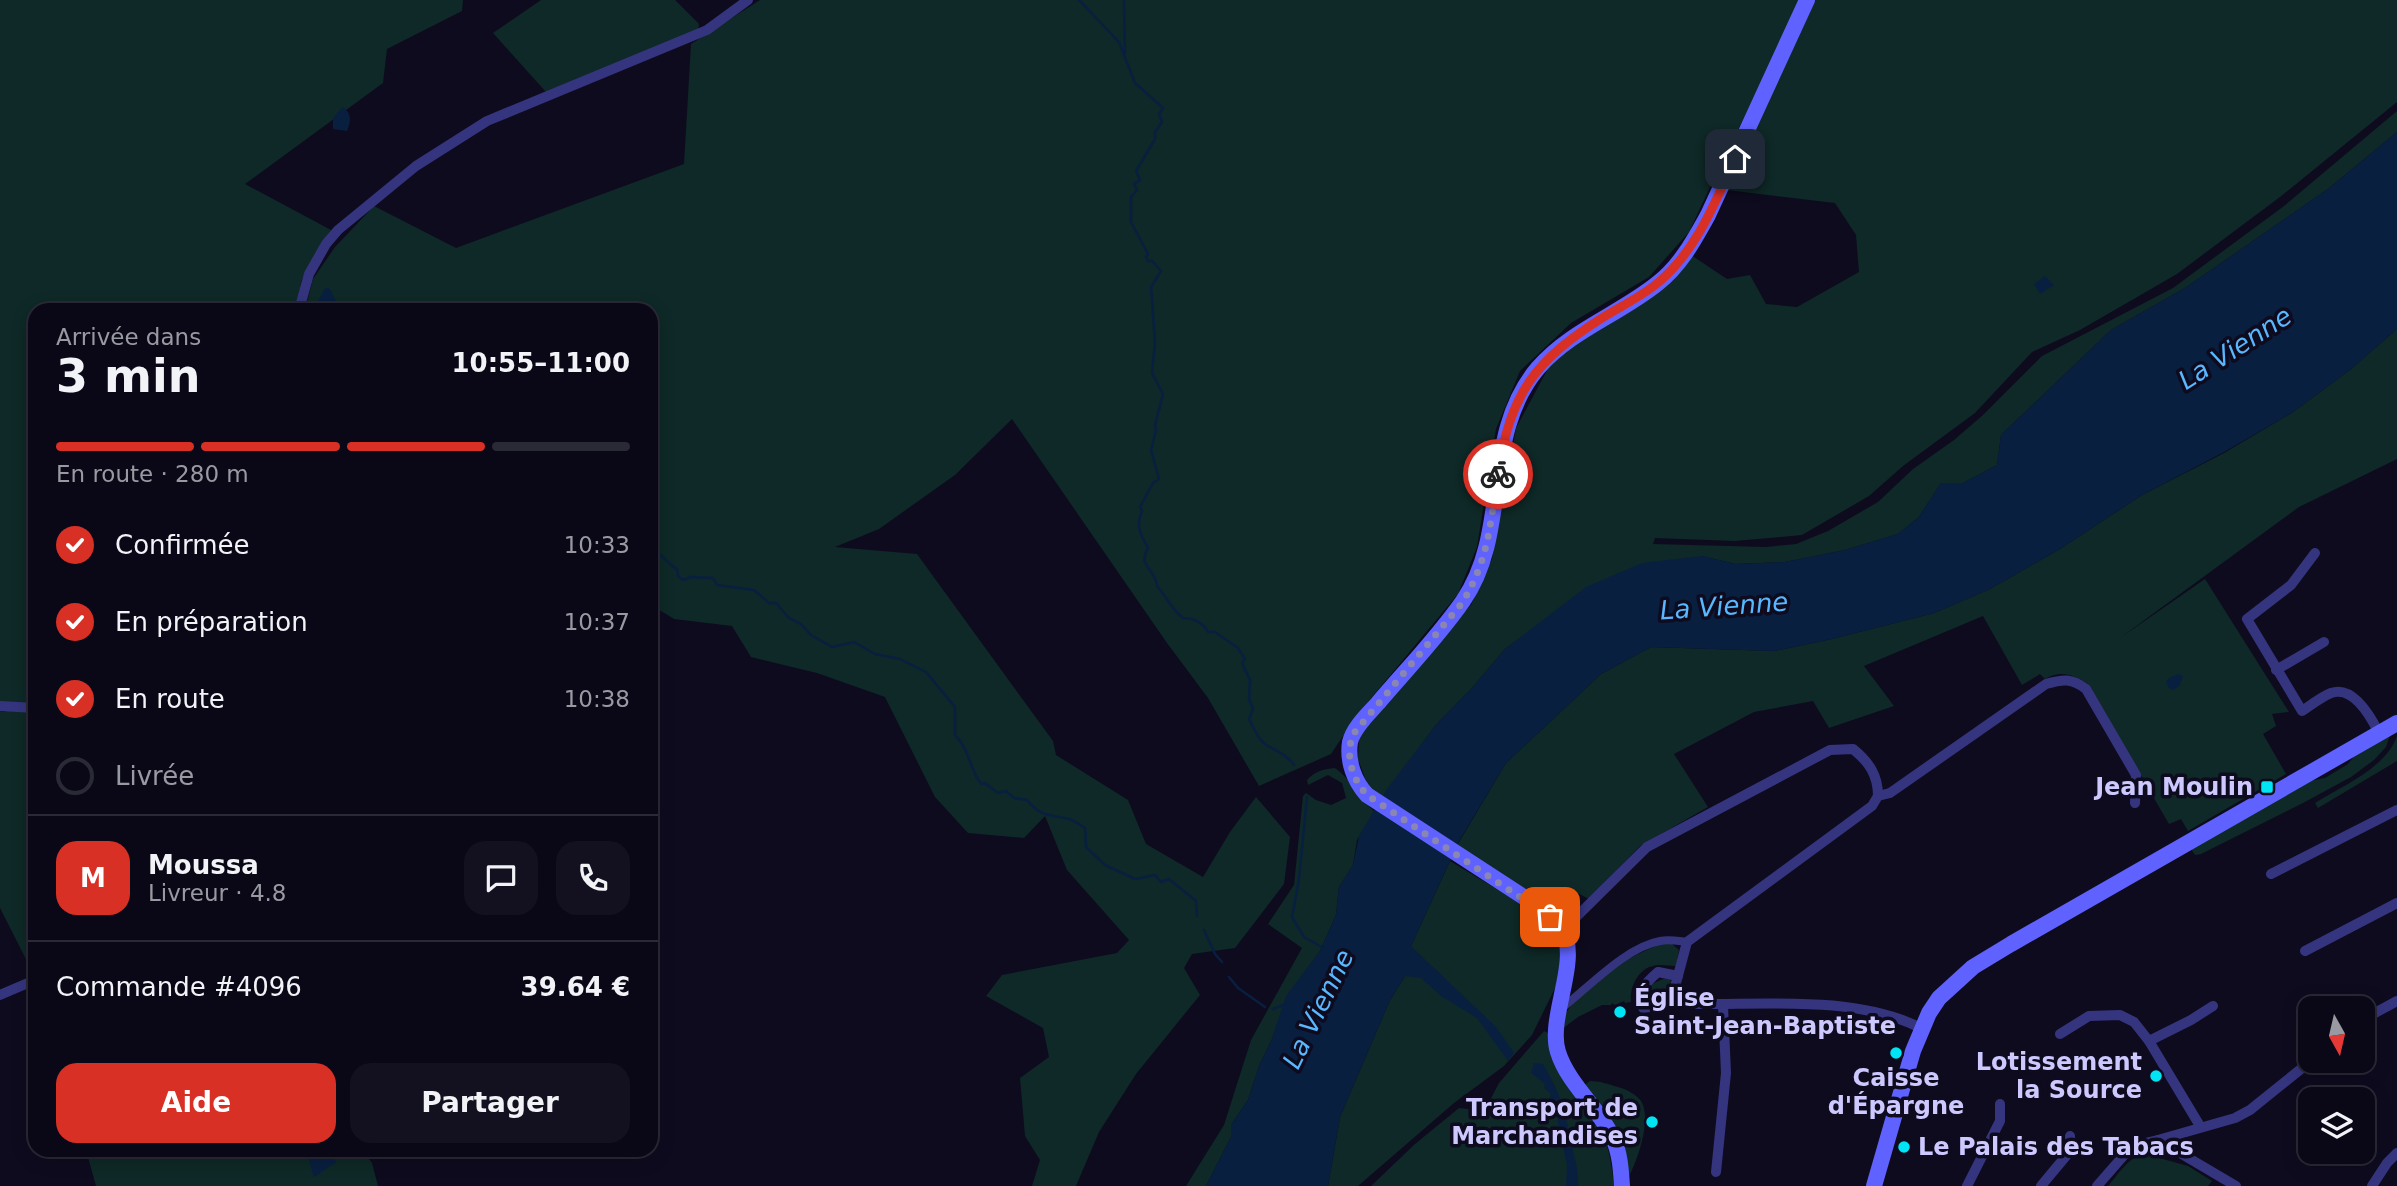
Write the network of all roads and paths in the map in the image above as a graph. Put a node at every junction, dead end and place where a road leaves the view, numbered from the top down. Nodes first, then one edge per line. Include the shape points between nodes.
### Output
1 (748, 0) edge
2 (1807, 0) edge
3 (301, 303) edge
4 (2315, 553) dead end
5 (2324, 642) dead end
6 (2276, 670) junction
7 (0, 706) edge
8 (28, 708) edge
9 (2397, 723) edge
10 (2379, 733) junction
11 (1878, 796) junction
12 (2135, 803) dead end
13 (2397, 810) edge
14 (2271, 874) dead end
15 (2397, 903) edge
16 (1563, 930) junction
17 (1687, 942) junction
18 (2305, 951) dead end
19 (1678, 976) junction
20 (28, 984) edge
21 (0, 995) edge
22 (1686, 1001) junction
23 (2397, 1001) edge
24 (1723, 1005) junction
25 (2213, 1006) dead end
26 (1560, 1009) junction
27 (2375, 1013) edge
28 (1921, 1028) junction
29 (2060, 1034) dead end
30 (2149, 1041) junction
31 (2298, 1071) edge
32 (2000, 1104) dead end
33 (2200, 1126) junction
34 (2070, 1136) dead end
35 (2158, 1140) junction
36 (2397, 1153) edge
37 (1716, 1171) dead end
38 (1622, 1186) edge
39 (1875, 1186) edge
40 (1967, 1186) edge
41 (2041, 1186) edge
42 (2097, 1186) edge
43 (2235, 1186) edge
44 (2372, 1186) edge

1 - 3 street via 707,30 487,121 416,166 326,243 309,274
2 - 16 main road via 1709,215 1677,265 1659,282 1570,338 1522,390 1505,434 1486,552 1476,580 1350,741 1359,787 1539,907
4 - 6 street via 2291,585 2247,619
5 - 6 street
6 - 10 street via 2302,711 2340,691 2368,713
7 - 8 street
9 - 10 main road
10 - 28 main road via 1973,967 1939,998
11 - 12 street via 1890,793 2046,684 2064,679 2086,688 2136,775
11 - 16 street via 1876,776 1866,760 1853,749 1830,750 1647,847
11 - 17 street via 1872,806
13 - 14 street
15 - 18 street
16 - 26 main road via 1567,947
17 - 19 street
17 - 26 street via 1649,944 1597,976
19 - 22 street via 1678,993
19 - 22 street via 1658,972 1644,984 1643,1008
20 - 21 street
22 - 24 street
23 - 27 street
24 - 28 street via 1858,1009 1901,1018
24 - 37 street via 1726,1073
25 - 30 street
26 - 38 main road via 1558,1051 1615,1142
28 - 39 main road
29 - 30 street via 2089,1016 2120,1015
30 - 33 street
31 - 33 street via 2250,1110
32 - 40 street via 2000,1121
33 - 35 street
34 - 41 street via 2071,1150
35 - 42 street via 2132,1146
35 - 43 street
36 - 44 street

